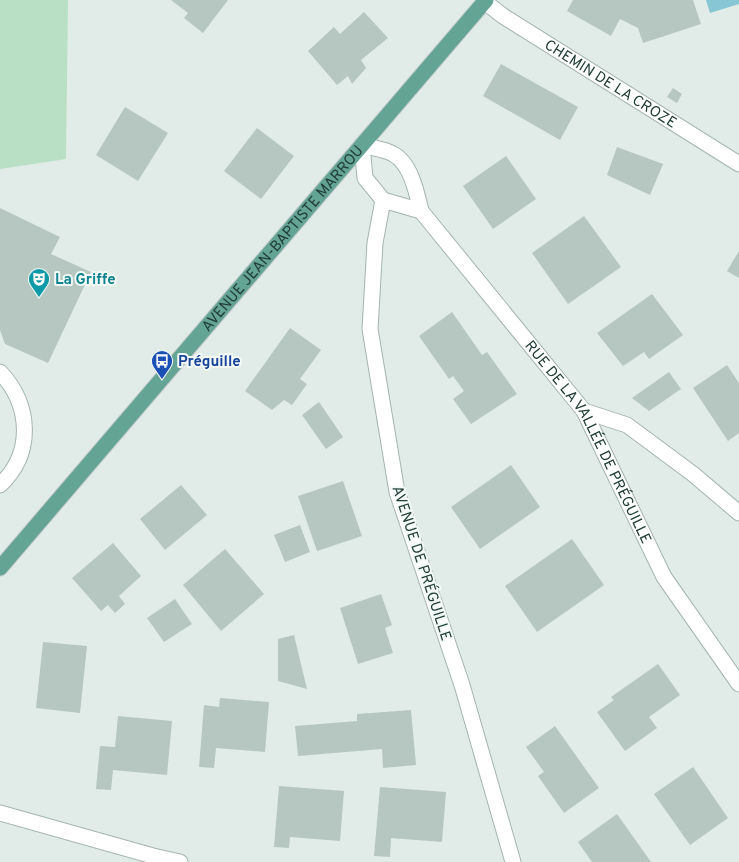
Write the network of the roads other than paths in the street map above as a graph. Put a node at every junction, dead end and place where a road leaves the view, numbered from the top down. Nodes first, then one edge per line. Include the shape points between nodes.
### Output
1 (486, 1) edge
2 (362, 145) junction
3 (739, 164) edge
4 (383, 200) junction
5 (421, 211) junction
6 (0, 372) edge
7 (584, 411) junction
8 (0, 485) edge
9 (739, 513) edge
10 (0, 568) edge
11 (739, 684) edge
12 (0, 813) edge
13 (180, 862) edge
14 (513, 862) edge

1 - 2 main road, AVENUE JEAN-BAPTISTE MARROU
1 - 3 street, CHEMIN DE LA CROZE via 504,16
2 - 4 street via 366,178
2 - 5 street, RUE DE LA VALLÉE DE PRÉGUILLE via 394,154 403,164 415,188
2 - 10 main road, AVENUE JEAN-BAPTISTE MARROU
4 - 5 street
4 - 14 street, AVENUE DE PRÉGUILLE via 375,242 370,329 397,492 462,686
5 - 7 street, RUE DE LA VALLÉE DE PRÉGUILLE
6 - 8 street via 12,385 24,410 25,434 21,455 11,475
7 - 9 street via 627,425
7 - 11 street, RUE DE LA VALLÉE DE PRÉGUILLE via 664,577
12 - 13 street

